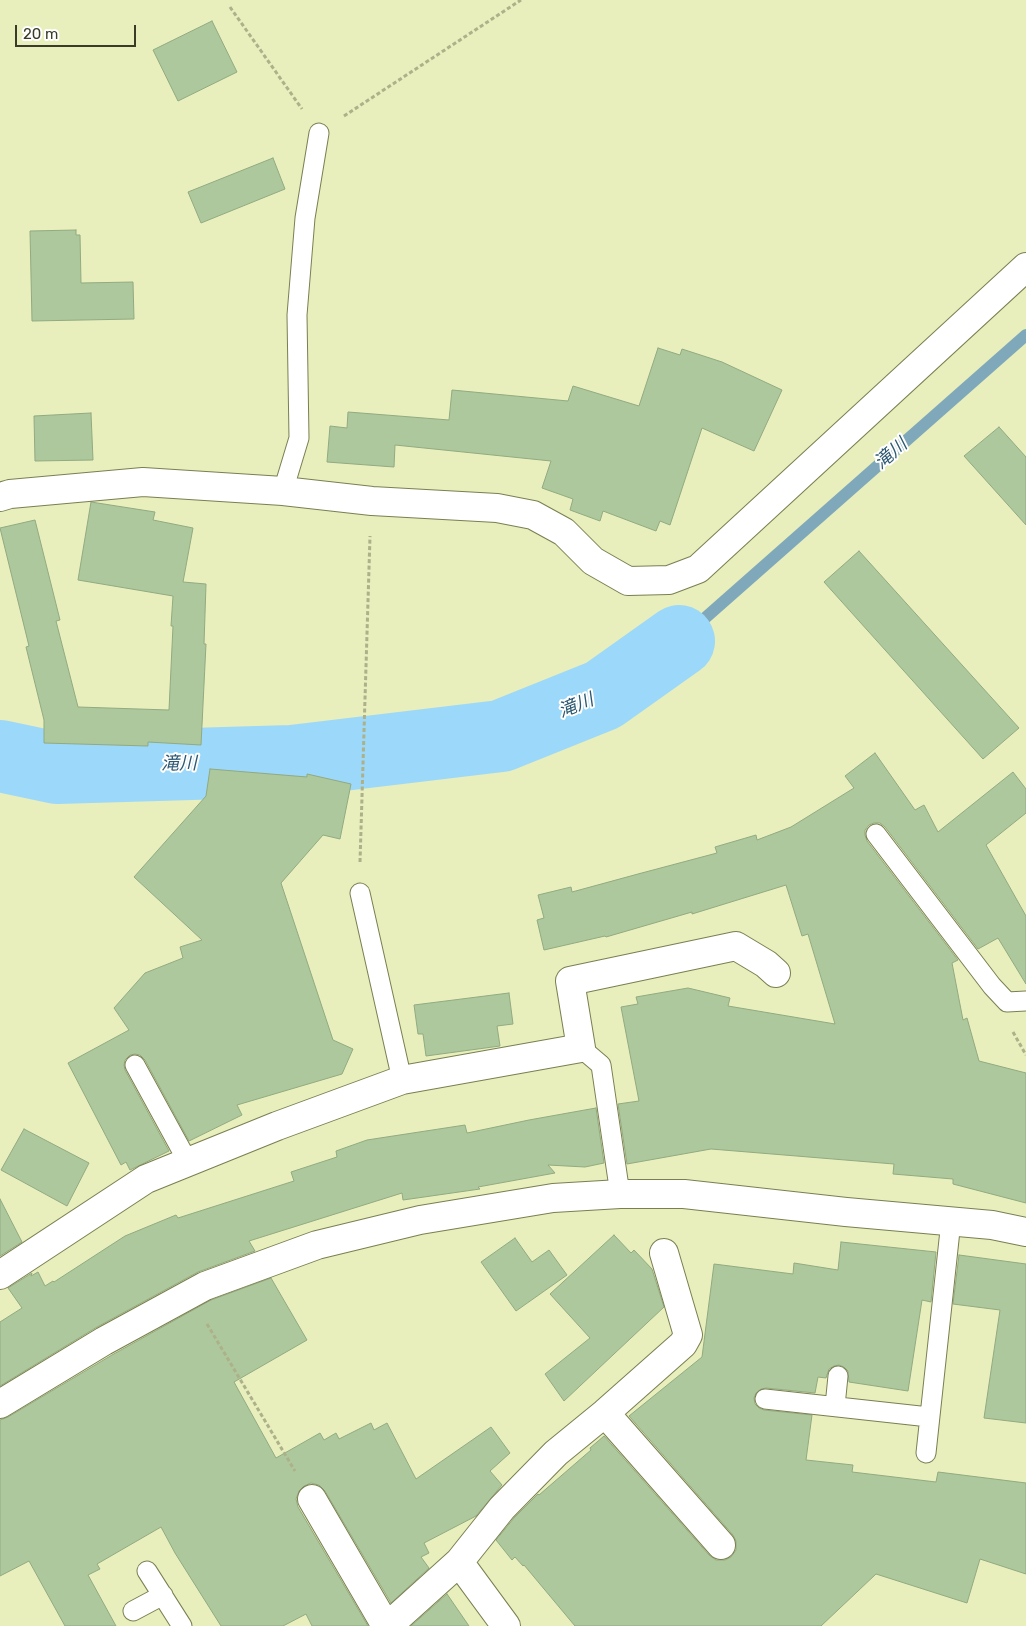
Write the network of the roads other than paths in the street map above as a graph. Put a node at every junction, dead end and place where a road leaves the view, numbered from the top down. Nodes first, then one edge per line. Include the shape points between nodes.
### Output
1 (319, 133) road end
2 (1026, 268) edge
3 (283, 491) junction
4 (0, 497) edge
5 (876, 834) dead end
6 (360, 893) road end
7 (776, 973) dead end
8 (1026, 1001) edge
9 (581, 1048) junction
10 (135, 1065) dead end
11 (402, 1080) junction
12 (188, 1162) junction
13 (620, 1194) junction
14 (951, 1221) junction
15 (1026, 1232) edge
16 (664, 1253) dead end
17 (0, 1275) edge
18 (838, 1376) dead end
19 (765, 1399) dead end
20 (0, 1404) edge
21 (835, 1406) junction
22 (605, 1413) junction
23 (929, 1417) junction
24 (926, 1453) dead end
25 (312, 1499) road end
26 (721, 1545) dead end
27 (459, 1562) junction
28 (148, 1571) dead end
29 (163, 1596) junction
30 (133, 1611) dead end
31 (182, 1626) edge
32 (387, 1626) edge
33 (506, 1626) edge

1 - 3 lane via 305,218 297,315 299,438
2 - 3 street via 698,569 669,580 628,581 593,561 564,532 533,515 497,508 372,501
3 - 4 street via 143,482
5 - 8 lane via 992,986 1007,1002
6 - 11 lane
7 - 9 street via 736,946 570,981
9 - 11 street
9 - 13 lane via 601,1065
10 - 12 lane
11 - 12 street
12 - 17 street via 146,1179
13 - 14 street via 684,1194
13 - 20 street via 553,1198 420,1220 317,1245 205,1286 104,1341
14 - 15 street
14 - 23 lane
16 - 22 street via 688,1335 683,1344
18 - 21 lane
19 - 21 lane
21 - 23 lane
22 - 26 street
22 - 27 street via 556,1454 502,1508
23 - 24 lane
25 - 32 street
27 - 32 street
27 - 33 street
28 - 29 lane
29 - 30 lane
29 - 31 lane

